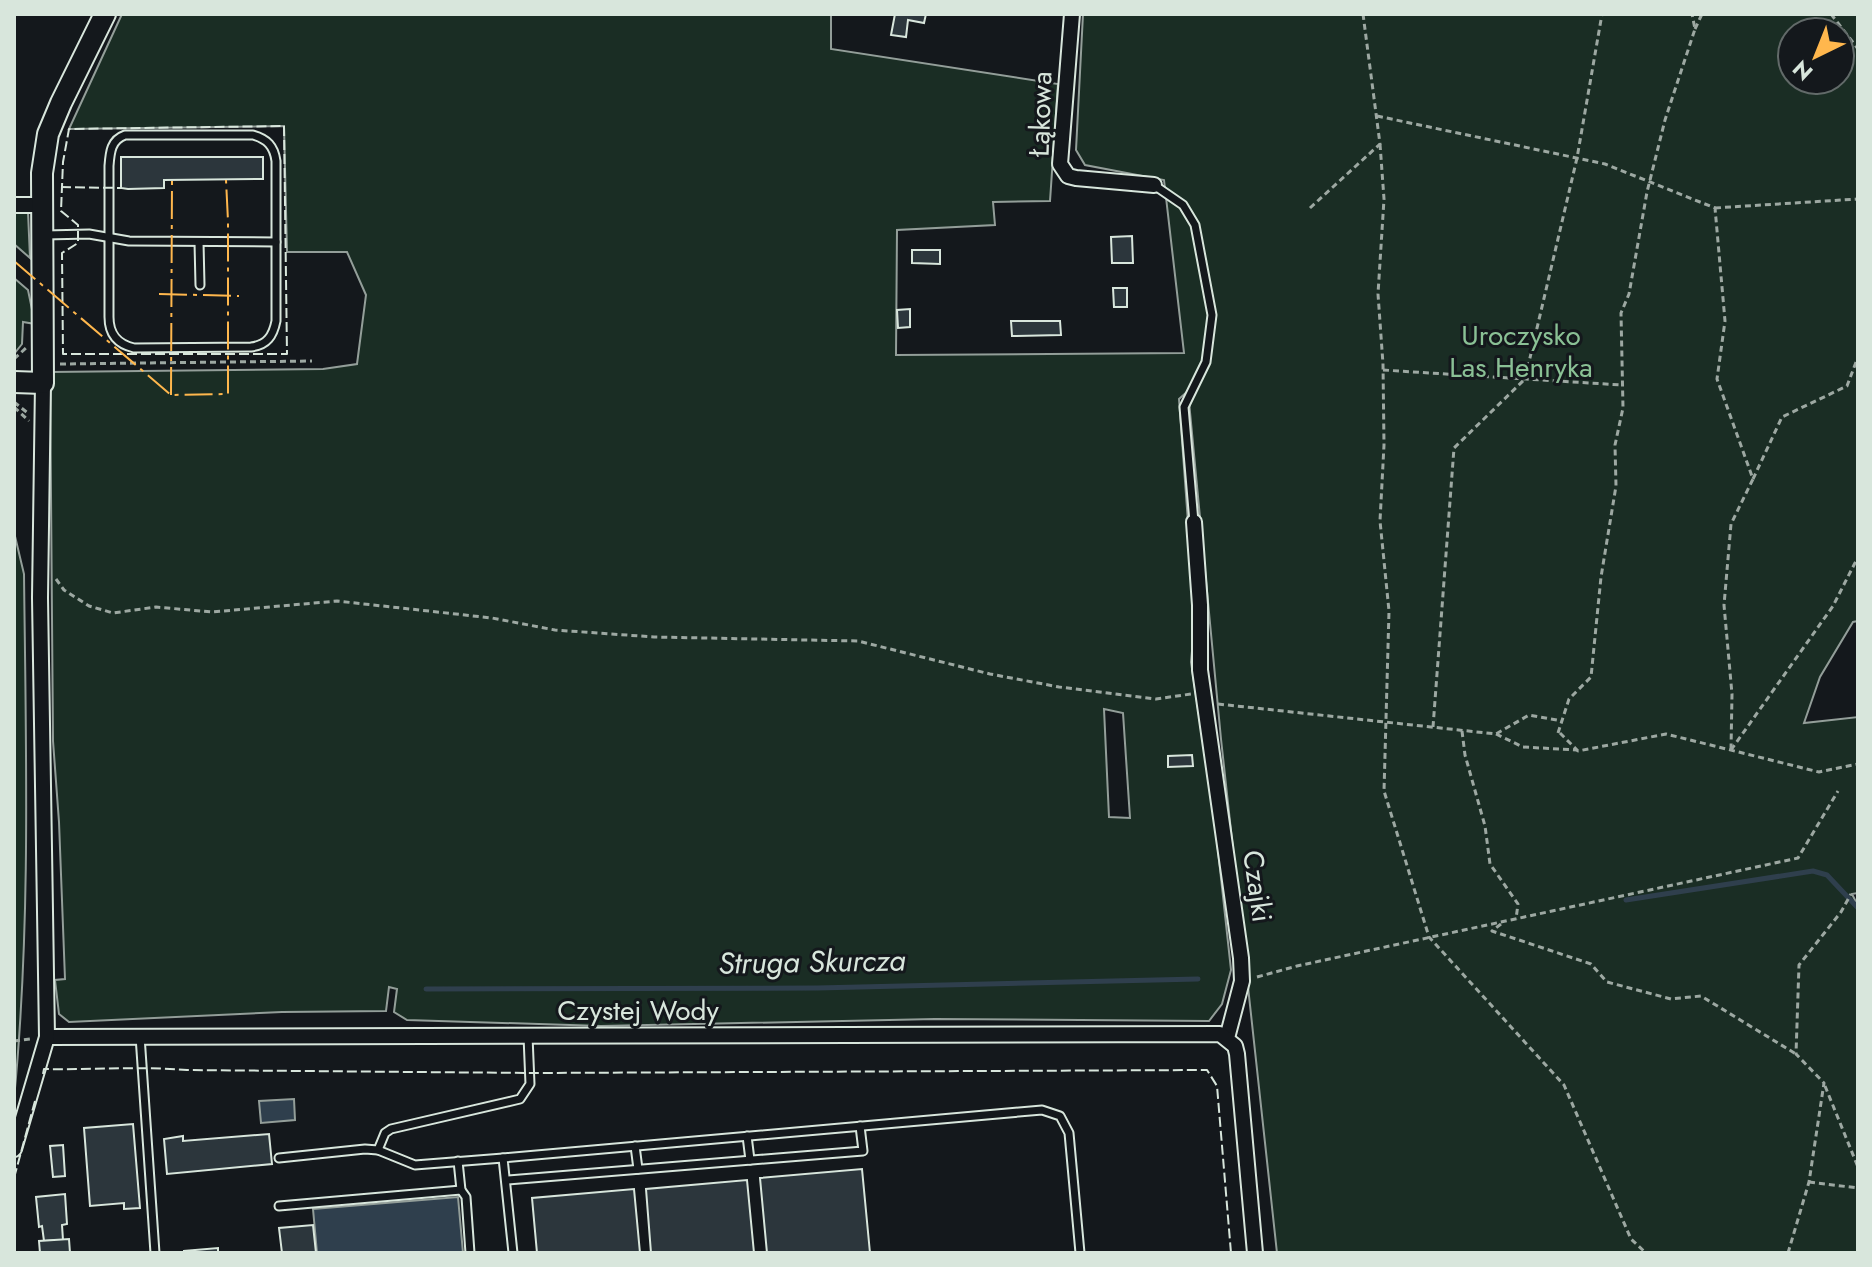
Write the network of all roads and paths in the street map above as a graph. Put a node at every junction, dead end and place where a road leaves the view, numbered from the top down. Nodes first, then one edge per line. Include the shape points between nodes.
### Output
1 (105, 14) edge
2 (1072, 14) edge
3 (1363, 14) edge
4 (1602, 14) edge
5 (1692, 14) edge
6 (1702, 14) edge
7 (1831, 14) edge
8 (1695, 29) junction
9 (1858, 49) edge
10 (1377, 116) junction
11 (1380, 144) junction
12 (1577, 158) junction
13 (1650, 182) junction
14 (1154, 185) joint
15 (1858, 199) edge
16 (14, 205) edge
17 (43, 205) junction
18 (1310, 208) dead end
19 (1715, 208) junction
20 (42, 235) junction
21 (109, 240) junction
22 (199, 242) junction
23 (276, 242) junction
24 (200, 285) dead end
25 (1858, 357) edge
26 (312, 361) dead end
27 (1383, 370) junction
28 (43, 373) junction
29 (1525, 379) junction
30 (14, 382) edge
31 (1623, 385) junction
32 (1753, 479) junction
33 (1194, 522) joint
34 (1858, 557) edge
35 (40, 561) junction
36 (1204, 698) junction
37 (1562, 720) junction
38 (1388, 722) junction
39 (1433, 727) junction
40 (1462, 730) junction
41 (1558, 733) dead end
42 (1496, 734) junction
43 (1731, 750) junction
44 (1578, 751) junction
45 (1858, 764) edge
46 (1838, 791) dead end
47 (1851, 894) dead end
48 (1516, 919) junction
49 (1504, 921) junction
50 (1429, 937) junction
51 (1242, 981) junction
52 (140, 1036) junction
53 (528, 1036) junction
54 (47, 1037) junction
55 (1227, 1038) junction
56 (1796, 1054) junction
57 (1824, 1083) junction
58 (860, 1126) junction
59 (747, 1136) junction
60 (635, 1146) junction
61 (14, 1149) edge
62 (378, 1150) junction
63 (279, 1158) dead end
64 (503, 1158) junction
65 (750, 1160) junction
66 (458, 1161) junction
67 (1858, 1167) edge
68 (638, 1169) junction
69 (507, 1180) junction
70 (1809, 1182) junction
71 (1858, 1188) edge
72 (461, 1190) junction
73 (279, 1206) dead end
74 (155, 1253) edge
75 (470, 1253) edge
76 (513, 1253) edge
77 (1080, 1253) edge
78 (1255, 1253) edge
79 (1646, 1253) edge
80 (1788, 1253) edge

1 - 17 street via 48,134
2 - 14 street, Łąkowa via 1060,164 1076,178
3 - 10 path
4 - 12 path
5 - 8 path
6 - 8 path
7 - 9 path
8 - 13 path
10 - 11 path
10 - 12 path
11 - 18 path
11 - 27 path
12 - 13 path
12 - 29 path
13 - 19 path
13 - 31 path via 1621,313
14 - 33 lane via 1183,205 1195,225 1212,315 1206,362 1184,407
15 - 19 path
16 - 17 street
17 - 20 street
19 - 32 path via 1725,321 1717,379
20 - 21 lane via 89,234
20 - 28 street
21 - 22 lane
21 - 23 lane via 110,331 120,343 134,348 265,343 276,321
21 - 23 lane via 110,151 118,137 253,135 269,143 275,155
22 - 23 lane
22 - 24 lane
25 - 32 path via 1847,386 1782,417
26 - 28 path
27 - 29 path
27 - 38 path via 1380,521 1389,611
28 - 30 street
28 - 35 street
29 - 31 path
29 - 39 path via 1454,448
31 - 37 path via 1616,486 1591,677 1569,699
32 - 43 path via 1731,524 1724,605
33 - 36 street, Czajki
34 - 43 path via 1833,606
35 - 36 path via 64,590 113,613 156,607 212,612 337,601 555,630 858,641 1059,687 1156,699
35 - 54 street
36 - 38 path
36 - 51 street, Czajki via 1231,868
37 - 41 path
37 - 42 path via 1529,715
37 - 44 path via 1560,733
38 - 39 path
38 - 50 path via 1384,791
39 - 40 path
40 - 42 path
40 - 48 path via 1490,864 1518,904
42 - 44 path via 1523,747
43 - 44 path via 1666,734
43 - 45 path via 1819,772
46 - 48 path via 1798,858
47 - 56 path via 1799,965
48 - 49 path
49 - 50 path
49 - 56 path via 1492,931 1591,964 1607,982 1671,999 1701,996
50 - 51 path
50 - 79 path via 1564,1085 1631,1239
51 - 55 street, Czajki
52 - 53 street, Czystej Wody
52 - 54 street, Czystej Wody
52 - 74 lane
53 - 55 street, Czystej Wody
53 - 62 lane via 530,1084 520,1099 391,1129
54 - 61 street
55 - 78 street via 1237,1054
56 - 57 path
57 - 67 path
57 - 70 path
58 - 59 lane
58 - 65 lane via 863,1151
58 - 77 lane via 1042,1110 1060,1116 1069,1133
59 - 60 lane
59 - 65 lane
60 - 64 lane
60 - 68 lane
62 - 63 lane
62 - 66 lane via 415,1165
64 - 66 lane
64 - 69 lane
65 - 68 lane
66 - 72 lane
68 - 69 lane
69 - 76 lane
70 - 71 path
70 - 80 path
72 - 73 lane
72 - 75 lane

